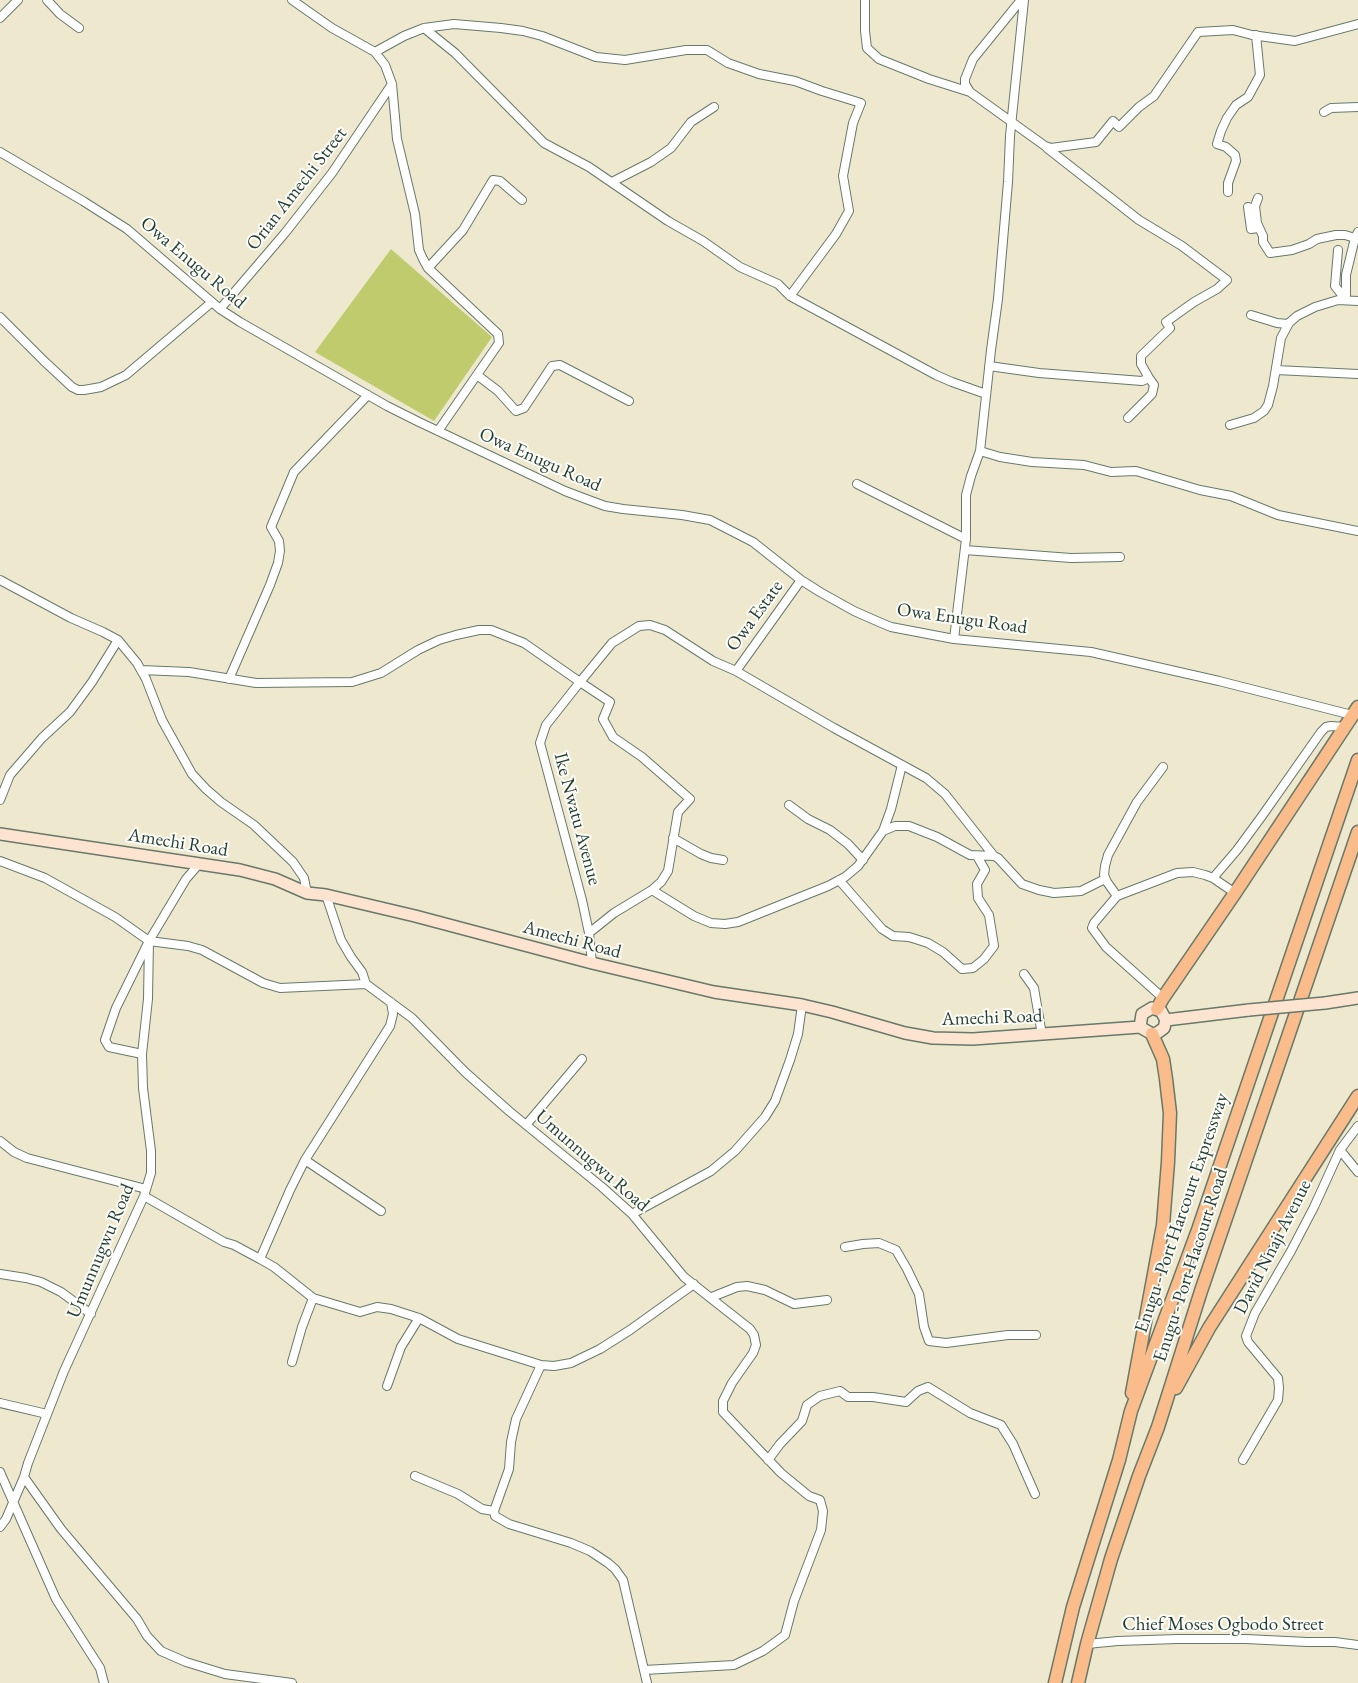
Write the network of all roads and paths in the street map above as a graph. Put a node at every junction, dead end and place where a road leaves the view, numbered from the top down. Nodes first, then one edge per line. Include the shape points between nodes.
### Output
1 (18, 0) edge
2 (47, 0) edge
3 (292, 0) edge
4 (865, 0) edge
5 (1023, 0) edge
6 (0, 18) edge
7 (1358, 24) edge
8 (79, 28) dead end
9 (424, 28) junction
10 (1256, 36) junction
11 (375, 52) junction
12 (392, 84) junction
13 (970, 92) junction
14 (714, 107) dead end
15 (1358, 108) edge
16 (1324, 112) dead end
17 (1012, 122) junction
18 (1045, 146) junction
19 (0, 152) edge
20 (612, 182) junction
21 (1228, 192) dead end
22 (1258, 198) dead end
23 (522, 200) dead end
24 (1248, 207) dead end
25 (1258, 228) junction
26 (1356, 235) edge
27 (1338, 250) dead end
28 (428, 268) junction
29 (790, 296) junction
30 (1346, 300) junction
31 (1358, 301) edge
32 (212, 302) junction
33 (220, 309) junction
34 (1251, 315) dead end
35 (0, 316) edge
36 (1288, 324) junction
37 (989, 366) junction
38 (1276, 370) junction
39 (1358, 374) edge
40 (477, 375) junction
41 (1145, 380) junction
42 (986, 394) junction
43 (368, 395) junction
44 (629, 401) dead end
45 (1128, 418) dead end
46 (1230, 425) dead end
47 (438, 431) junction
48 (980, 451) junction
49 (857, 484) dead end
50 (1358, 531) edge
51 (966, 538) junction
52 (965, 550) junction
53 (1120, 557) dead end
54 (0, 580) edge
55 (801, 580) junction
56 (954, 639) junction
57 (118, 640) junction
58 (141, 670) junction
59 (736, 671) junction
60 (229, 680) junction
61 (580, 682) junction
62 (1358, 702) edge
63 (1355, 711) edge
64 (1345, 727) junction
65 (1358, 760) edge
66 (902, 765) junction
67 (1163, 767) dead end
68 (0, 800) edge
69 (789, 805) dead end
70 (883, 831) junction
71 (1358, 832) edge
72 (0, 834) edge
73 (673, 838) junction
74 (977, 856) junction
75 (994, 856) junction
76 (722, 860) dead end
77 (863, 860) junction
78 (0, 861) edge
79 (199, 864) junction
80 (1213, 878) junction
81 (1105, 879) junction
82 (840, 880) junction
83 (652, 890) junction
84 (307, 893) junction
85 (1235, 893) junction
86 (326, 895) junction
87 (1117, 896) junction
88 (589, 933) junction
89 (149, 941) junction
90 (592, 964) junction
91 (1024, 974) dead end
92 (366, 984) junction
93 (1358, 998) edge
94 (391, 1002) junction
95 (1160, 1003) junction
96 (802, 1005) junction
97 (1166, 1020) junction
98 (1140, 1027) junction
99 (1152, 1034) junction
100 (1042, 1035) junction
101 (142, 1054) junction
102 (582, 1058) dead end
103 (1358, 1096) edge
104 (526, 1125) junction
105 (1358, 1126) edge
106 (0, 1141) edge
107 (1340, 1150) junction
108 (305, 1160) junction
109 (1358, 1172) edge
110 (145, 1193) junction
111 (381, 1211) dead end
112 (632, 1214) junction
113 (845, 1248) dead end
114 (260, 1259) junction
115 (0, 1274) edge
116 (694, 1284) junction
117 (712, 1297) junction
118 (313, 1298) junction
119 (827, 1300) dead end
120 (92, 1314) junction
121 (419, 1318) junction
122 (1036, 1336) dead end
123 (292, 1362) dead end
124 (541, 1365) junction
125 (387, 1386) dead end
126 (0, 1403) edge
127 (1132, 1411) junction
128 (47, 1414) junction
129 (1158, 1427) junction
130 (768, 1460) junction
131 (1243, 1460) dead end
132 (0, 1472) edge
133 (415, 1476) dead end
134 (24, 1477) junction
135 (1035, 1494) dead end
136 (12, 1502) junction
137 (494, 1511) junction
138 (0, 1527) edge
139 (1087, 1644) junction
140 (1358, 1644) edge
141 (644, 1670) junction
142 (224, 1674) junction
143 (104, 1683) edge
144 (222, 1683) edge
145 (292, 1683) edge
146 (647, 1683) edge
147 (1055, 1683) edge
148 (1078, 1683) edge

1 - 6 street
2 - 8 street
3 - 11 street
4 - 13 street via 867,48 879,59
5 - 13 street via 973,59 965,79
5 - 17 street
7 - 10 street via 1295,41
9 - 11 street
9 - 20 street via 461,59 542,141
9 - 29 street via 454,24 524,31 596,57 625,60 686,50 707,50 728,63 759,74 796,81 861,103 853,124 843,176 849,211
10 - 18 street via 1233,30 1198,32 1154,96 1119,127 1113,121 1096,142
10 - 21 street via 1260,75 1248,96 1227,118 1217,144 1235,155
11 - 12 street
12 - 28 street via 397,139 415,214 419,250
12 - 33 street, Orian Amechi Street via 332,173
13 - 17 street
14 - 20 street via 691,122 671,148
15 - 16 street via 1331,108
17 - 18 street
17 - 37 street via 1000,286
18 - 41 street via 1139,220 1182,246 1227,280 1166,322 1170,328 1141,356
19 - 32 street, Owa Enugu Road via 127,229
20 - 29 street via 740,267 778,284
22 - 25 street via 1255,206
23 - 28 street via 500,181 493,180 463,230
24 - 25 street via 1251,228
25 - 26 street via 1270,253 1292,250 1336,235
26 - 30 street via 1346,275
27 - 30 street via 1335,286
28 - 40 street via 498,334 499,343
29 - 42 street via 936,375
30 - 31 street
30 - 36 street via 1315,307
32 - 33 street, Owa Enugu Road
32 - 35 street via 126,376 101,387 84,390 72,387
33 - 43 street, Owa Enugu Road
34 - 36 street
36 - 38 street via 1280,338
37 - 41 street via 1039,373
37 - 42 street
38 - 39 street
38 - 46 street via 1264,410 1254,418
40 - 44 street via 516,411 524,408 552,366 560,366
40 - 47 street
41 - 45 street via 1154,386 1152,394
42 - 48 street
43 - 47 street, Owa Enugu Road
43 - 60 street via 294,472 271,527 279,541 278,563
47 - 55 street, Owa Enugu Road via 564,491 605,506 710,520 753,542
48 - 50 street via 1032,462 1084,465 1111,472 1136,471 1231,496 1278,515
48 - 51 street via 966,495
49 - 51 street
51 - 52 street
52 - 53 street via 1071,558
52 - 56 street
54 - 57 street
55 - 56 street, Owa Enugu Road via 847,608 891,627
55 - 59 street, Owa Estate
56 - 63 street, Owa Enugu Road via 1091,652
57 - 58 street
57 - 68 street via 70,712 10,775
58 - 60 street via 188,672
58 - 84 street via 162,720 192,774 293,862 304,878
59 - 61 street, Ike Nwatu Avenue via 713,661 665,630 650,625 639,626 612,643
59 - 66 street, Ike Nwatu Avenue
60 - 61 street via 256,683 352,682 381,672 439,640 491,630 524,643
61 - 73 street via 610,702 603,719 612,737 642,757 690,799 678,812
61 - 88 street, Ike Nwatu Avenue via 546,725 540,743
62 - 63 street
63 - 64 highway
64 - 80 street via 1331,726 1320,732 1262,816
64 - 85 highway
65 - 127 highway, Enugu - Port Harcourt Expressway via 1199,1227
66 - 70 street
66 - 75 street, Ike Nwatu Avenue via 926,778 945,794
67 - 81 street via 1137,802 1113,846 1105,866
69 - 77 street via 830,830
70 - 74 street via 895,826 909,826
70 - 77 street
71 - 129 highway, Enugu - Port Hacourt Road via 1201,1291
72 - 79 main road, Amechi Road
73 - 76 street via 701,854
73 - 83 street via 668,871
74 - 75 street
74 - 82 street via 985,870 977,884 978,898 989,915 994,946 973,968 962,969 944,952 928,943 893,936 882,929
75 - 81 street, Ike Nwatu Avenue via 1022,884 1054,893 1081,890
77 - 82 street
78 - 89 street via 45,878 115,916
79 - 84 main road, Amechi Road via 275,879
79 - 89 street via 186,879
80 - 85 street
80 - 87 street via 1193,872 1177,873
81 - 87 street
82 - 83 street via 726,924 711,923 694,916
83 - 88 street
84 - 86 main road, Amechi Road
85 - 95 highway
86 - 90 main road, Amechi Road
86 - 92 street, Umunnugwu Road via 341,940
87 - 95 street via 1100,913 1092,928
88 - 90 street, Ike Nwatu Avenue
89 - 92 street via 202,950 263,983 280,988
89 - 101 street, Umunnugwu Road via 148,999
89 - 101 street via 116,1008 105,1040 109,1047
90 - 96 main road, Amechi Road via 714,992
91 - 100 street via 1034,988
92 - 94 street, Umunnugwu Road
93 - 97 main road, bridge
94 - 104 street, Umunnugwu Road
94 - 108 street via 390,1026
95 - 97 main road
95 - 98 main road via 1142,1014
96 - 100 main road, Amechi Road via 933,1038
96 - 112 street via 790,1060 775,1102 765,1117 735,1151 711,1171
97 - 99 main road via 1164,1028
98 - 99 main road
98 - 100 main road, Amechi Road
99 - 127 highway via 1163,1059 1166,1079 1170,1113 1168,1162 1163,1225 1132,1389
101 - 110 street, Umunnugwu Road via 151,1161
102 - 104 street
103 - 129 highway via 1209,1328
104 - 112 street, Umunnugwu Road
105 - 107 street, David Nnaji Avenue
106 - 110 street via 27,1158
107 - 109 street
107 - 131 street, David Nnaji Avenue via 1246,1336 1278,1378 1279,1388 1278,1400
108 - 111 street
108 - 114 street
110 - 114 street via 224,1242
110 - 120 street, Umunnugwu Road
112 - 116 street, Umunnugwu Road via 676,1268
113 - 122 street via 879,1243 896,1250 919,1294 929,1341
114 - 118 street
115 - 120 street via 41,1282
116 - 117 street, Umunnugwu Road
116 - 124 street via 600,1349 571,1363
117 - 119 street via 747,1286 766,1290 794,1304
117 - 130 street, Umunnugwu Road via 754,1335 754,1353 732,1383 722,1406 725,1415
118 - 121 street via 360,1312 377,1307
118 - 123 street
120 - 128 street, Umunnugwu Road
121 - 124 street via 458,1340
121 - 125 street via 401,1347
124 - 137 street via 516,1419 509,1469
126 - 128 street
127 - 147 highway, Enugu - Port Harcourt Expressway via 1073,1607
128 - 134 street, Umunnugwu Road
129 - 139 highway, Enugu - Port Hacourt Road via 1111,1559
130 - 135 street via 802,1421 807,1405 820,1396 840,1391 848,1397 906,1402 928,1387 970,1413 1001,1426 1013,1444
130 - 141 street, Umunnugwu Road via 810,1496 820,1500 824,1511 821,1530 794,1601 785,1635 750,1659 734,1665
132 - 136 street
133 - 137 street via 458,1494 482,1509
134 - 136 street, Umunnugwu Road
134 - 142 street via 61,1529 161,1651
136 - 138 street, Umunnugwu Road
136 - 143 street via 56,1599 100,1668
137 - 141 street via 495,1516 509,1524 582,1547 615,1569 623,1580
139 - 140 street, Chief Moses Ogbodo Street via 1246,1639
139 - 148 highway, Enugu - Port Hacourt Road
141 - 146 street
142 - 144 street
142 - 145 street

